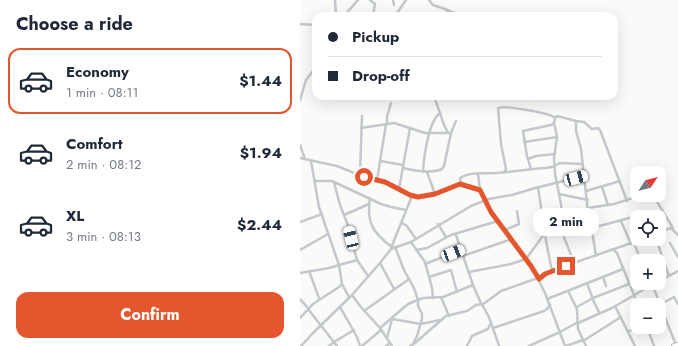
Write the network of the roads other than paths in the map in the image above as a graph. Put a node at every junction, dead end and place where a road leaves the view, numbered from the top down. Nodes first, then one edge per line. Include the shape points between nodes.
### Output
1 (335, 0) edge
2 (358, 0) edge
3 (370, 0) edge
4 (393, 0) edge
5 (406, 0) edge
6 (429, 0) edge
7 (394, 5) dead end
8 (448, 10) joint
9 (336, 12) edge
10 (348, 12) edge
11 (374, 12) edge
12 (398, 12) edge
13 (452, 12) edge
14 (300, 24) edge
15 (312, 26) edge
16 (312, 71) edge
17 (300, 100) edge
18 (435, 100) edge
19 (391, 103) dead end
20 (440, 113) junction
21 (362, 116) dead end
22 (555, 118) junction
23 (456, 121) dead end
24 (576, 121) junction
25 (554, 123) junction
26 (387, 124) junction
27 (361, 128) junction
28 (410, 128) junction
29 (430, 133) junction
30 (450, 134) junction
31 (557, 137) junction
32 (524, 142) junction
33 (300, 145) edge
34 (555, 154) junction
35 (300, 158) edge
36 (305, 159) junction
37 (528, 160) junction
38 (311, 161) junction
39 (380, 161) junction
40 (582, 164) junction
41 (403, 166) junction
42 (555, 166) junction
43 (531, 169) junction
44 (423, 172) junction
45 (427, 172) junction
46 (503, 172) junction
47 (478, 174) junction
48 (360, 175) junction
49 (584, 176) junction
50 (377, 180) junction
51 (315, 181) junction
52 (620, 181) junction
53 (334, 182) junction
54 (557, 183) junction
55 (461, 184) junction
56 (538, 187) junction
57 (602, 187) junction
58 (399, 189) junction
59 (480, 190) junction
60 (586, 191) junction
61 (435, 194) junction
62 (559, 194) junction
63 (412, 196) junction
64 (370, 198) junction
65 (588, 200) junction
66 (630, 200) edge
67 (485, 201) junction
68 (627, 201) junction
69 (657, 202) edge
70 (369, 204) junction
71 (608, 206) junction
72 (588, 208) junction
73 (406, 210) junction
74 (517, 211) dead end
75 (322, 214) junction
76 (344, 215) junction
77 (630, 218) edge
78 (498, 221) junction
79 (621, 221) junction
80 (300, 222) edge
81 (401, 223) junction
82 (438, 224) junction
83 (590, 224) junction
84 (564, 228) junction
85 (592, 228) junction
86 (673, 228) junction
87 (666, 229) edge
88 (505, 230) junction
89 (545, 233) junction
90 (328, 234) junction
91 (456, 234) junction
92 (678, 235) edge
93 (446, 237) junction
94 (416, 239) junction
95 (512, 239) junction
96 (630, 240) edge
97 (411, 242) junction
98 (670, 243) dead end
99 (630, 245) edge
100 (658, 246) edge
101 (393, 248) junction
102 (300, 250) edge
103 (416, 250) junction
104 (461, 250) junction
105 (613, 250) junction
106 (463, 256) junction
107 (596, 256) junction
108 (678, 257) edge
109 (526, 259) junction
110 (357, 260) junction
111 (380, 263) junction
112 (574, 263) junction
113 (339, 264) junction
114 (425, 264) junction
115 (623, 269) junction
116 (309, 271) junction
117 (552, 271) junction
118 (678, 271) edge
119 (469, 272) junction
120 (300, 273) edge
121 (368, 276) junction
122 (669, 276) junction
123 (429, 277) junction
124 (603, 277) junction
125 (666, 278) edge
126 (409, 279) junction
127 (538, 279) junction
128 (587, 283) junction
129 (342, 284) junction
130 (629, 284) junction
131 (473, 285) junction
132 (606, 286) dead end
133 (394, 289) junction
134 (642, 290) edge
135 (457, 292) junction
136 (568, 292) junction
137 (352, 295) junction
138 (634, 295) junction
139 (349, 297) junction
140 (441, 297) junction
141 (320, 298) junction
142 (434, 298) junction
143 (593, 298) junction
144 (635, 298) edge
145 (300, 299) edge
146 (548, 299) junction
147 (418, 300) junction
148 (666, 301) edge
149 (678, 303) edge
150 (482, 304) junction
151 (550, 305) junction
152 (615, 306) junction
153 (340, 307) junction
154 (577, 307) junction
155 (308, 308) junction
156 (546, 310) junction
157 (364, 311) junction
158 (552, 311) junction
159 (599, 312) junction
160 (449, 316) junction
161 (621, 317) junction
162 (300, 318) edge
163 (666, 318) edge
164 (392, 319) junction
165 (440, 320) junction
166 (492, 323) junction
167 (578, 323) junction
168 (421, 324) junction
169 (321, 325) junction
170 (493, 328) junction
171 (380, 329) junction
172 (354, 330) junction
173 (629, 331) joint
174 (560, 332) junction
175 (650, 334) edge
176 (387, 338) junction
177 (583, 340) junction
178 (334, 342) junction
179 (390, 343) junction
180 (413, 345) edge
181 (676, 345) edge
182 (301, 346) edge
183 (329, 346) edge
184 (337, 346) edge
185 (361, 346) edge
186 (386, 346) edge
187 (392, 346) edge
188 (467, 346) edge
189 (499, 346) edge
190 (529, 346) edge
191 (565, 346) edge
192 (586, 346) edge
193 (635, 346) edge
194 (654, 346) edge

1 - 9 street
2 - 10 street
3 - 11 street via 375,4
4 - 7 street
5 - 12 street
6 - 8 street via 432,5
8 - 13 street
14 - 15 street
16 - 17 street
18 - 20 street
19 - 26 street
20 - 29 street via 433,120
20 - 30 street
21 - 27 street
22 - 24 street via 558,116
22 - 25 street
22 - 46 street via 540,112 498,108 506,169
23 - 30 street
24 - 40 street
24 - 52 street via 586,122 592,129 599,129
25 - 31 street
25 - 32 street via 524,130
26 - 27 street
26 - 28 street via 399,124
26 - 39 street
27 - 48 street
28 - 29 street
28 - 41 street
29 - 30 street
29 - 44 street
30 - 45 street via 444,166 441,170
31 - 32 street
31 - 34 street
32 - 37 street
33 - 36 street
34 - 37 street via 536,156
34 - 42 street
35 - 36 street
36 - 38 street
37 - 43 street
38 - 48 street via 337,166
38 - 51 street
39 - 41 street
39 - 50 street
40 - 42 street via 560,163
40 - 49 street
41 - 44 street
41 - 58 street
42 - 43 street
42 - 54 street
43 - 46 street
44 - 45 street
45 - 61 street
46 - 47 street
47 - 55 street via 461,177
47 - 59 street
48 - 50 street
49 - 54 street
49 - 60 street
50 - 58 street
51 - 53 street
51 - 75 street
52 - 57 street
52 - 68 street
53 - 64 street
53 - 76 street
54 - 56 street
54 - 62 street
55 - 59 street
55 - 61 street
56 - 67 street
56 - 89 street
57 - 60 street
57 - 71 street
58 - 63 street
59 - 67 street
60 - 65 street
61 - 63 street
62 - 65 street
62 - 84 street
63 - 73 street
64 - 70 street
64 - 73 street
65 - 72 street
66 - 68 street
67 - 78 street
67 - 82 street
68 - 71 street
69 - 86 street
70 - 76 street
70 - 101 street via 372,228
71 - 72 street
72 - 83 street
73 - 81 street
74 - 88 street via 519,224
75 - 80 street
75 - 90 street
76 - 110 street
77 - 79 street
78 - 88 street
78 - 91 street
79 - 85 street
79 - 96 street
81 - 94 street via 406,225
81 - 101 street
82 - 93 street
82 - 94 street
83 - 84 street
83 - 85 street
84 - 112 street via 565,241
85 - 107 street
86 - 87 street
86 - 92 street
88 - 95 street
89 - 109 street
89 - 117 street
90 - 102 street
90 - 113 street
91 - 93 street
91 - 104 street
93 - 103 street via 426,248
94 - 97 street
95 - 106 street
95 - 109 street
97 - 101 street
97 - 103 street
98 - 108 street
99 - 105 street
100 - 122 street
101 - 111 street
101 - 126 street
103 - 114 street
104 - 106 street
104 - 114 street
105 - 107 street
105 - 115 street
106 - 119 street
107 - 112 street
109 - 119 street
109 - 127 street
110 - 113 street
110 - 121 street
111 - 121 street
111 - 133 street
112 - 117 street
113 - 116 street
113 - 129 street
114 - 123 street
115 - 124 street
115 - 130 street
116 - 120 street
116 - 141 street
117 - 127 street
118 - 122 street
119 - 131 street
121 - 137 street
122 - 125 street
123 - 135 street via 451,270
123 - 142 street
124 - 128 street
124 - 132 street
126 - 133 street
126 - 147 street
127 - 146 street
127 - 150 street via 501,291
128 - 136 street
128 - 143 street
129 - 139 street
129 - 141 street
130 - 138 street
130 - 143 street
131 - 135 street
131 - 150 street
133 - 157 street
134 - 138 street
135 - 140 street
136 - 146 street
136 - 154 street
137 - 139 street
137 - 157 street
138 - 144 street
138 - 152 street
139 - 153 street
140 - 142 street
140 - 160 street
141 - 155 street
142 - 147 street
143 - 154 street
143 - 159 street
145 - 155 street
146 - 151 street
147 - 164 street via 404,307
147 - 168 street
148 - 149 street via 674,297
150 - 160 street
150 - 166 street
151 - 156 street
151 - 158 street
152 - 159 street
152 - 161 street
153 - 169 street
153 - 172 street
154 - 167 street
155 - 162 street
155 - 169 street
156 - 158 street
156 - 170 street
157 - 171 street
158 - 174 street
159 - 167 street
160 - 165 street
161 - 173 street
161 - 177 street
163 - 181 street
164 - 168 street
164 - 171 street
164 - 176 street
165 - 168 street
165 - 180 street
166 - 170 street
166 - 188 street via 488,329 472,336
167 - 174 street
167 - 177 street
168 - 180 street
169 - 178 street
169 - 182 street
170 - 189 street
171 - 176 street
171 - 185 street
172 - 178 street
172 - 185 street
173 - 193 street
174 - 190 street
174 - 191 street
175 - 194 street
176 - 179 street
177 - 191 street
177 - 192 street
178 - 183 street
178 - 184 street
179 - 186 street
179 - 187 street

